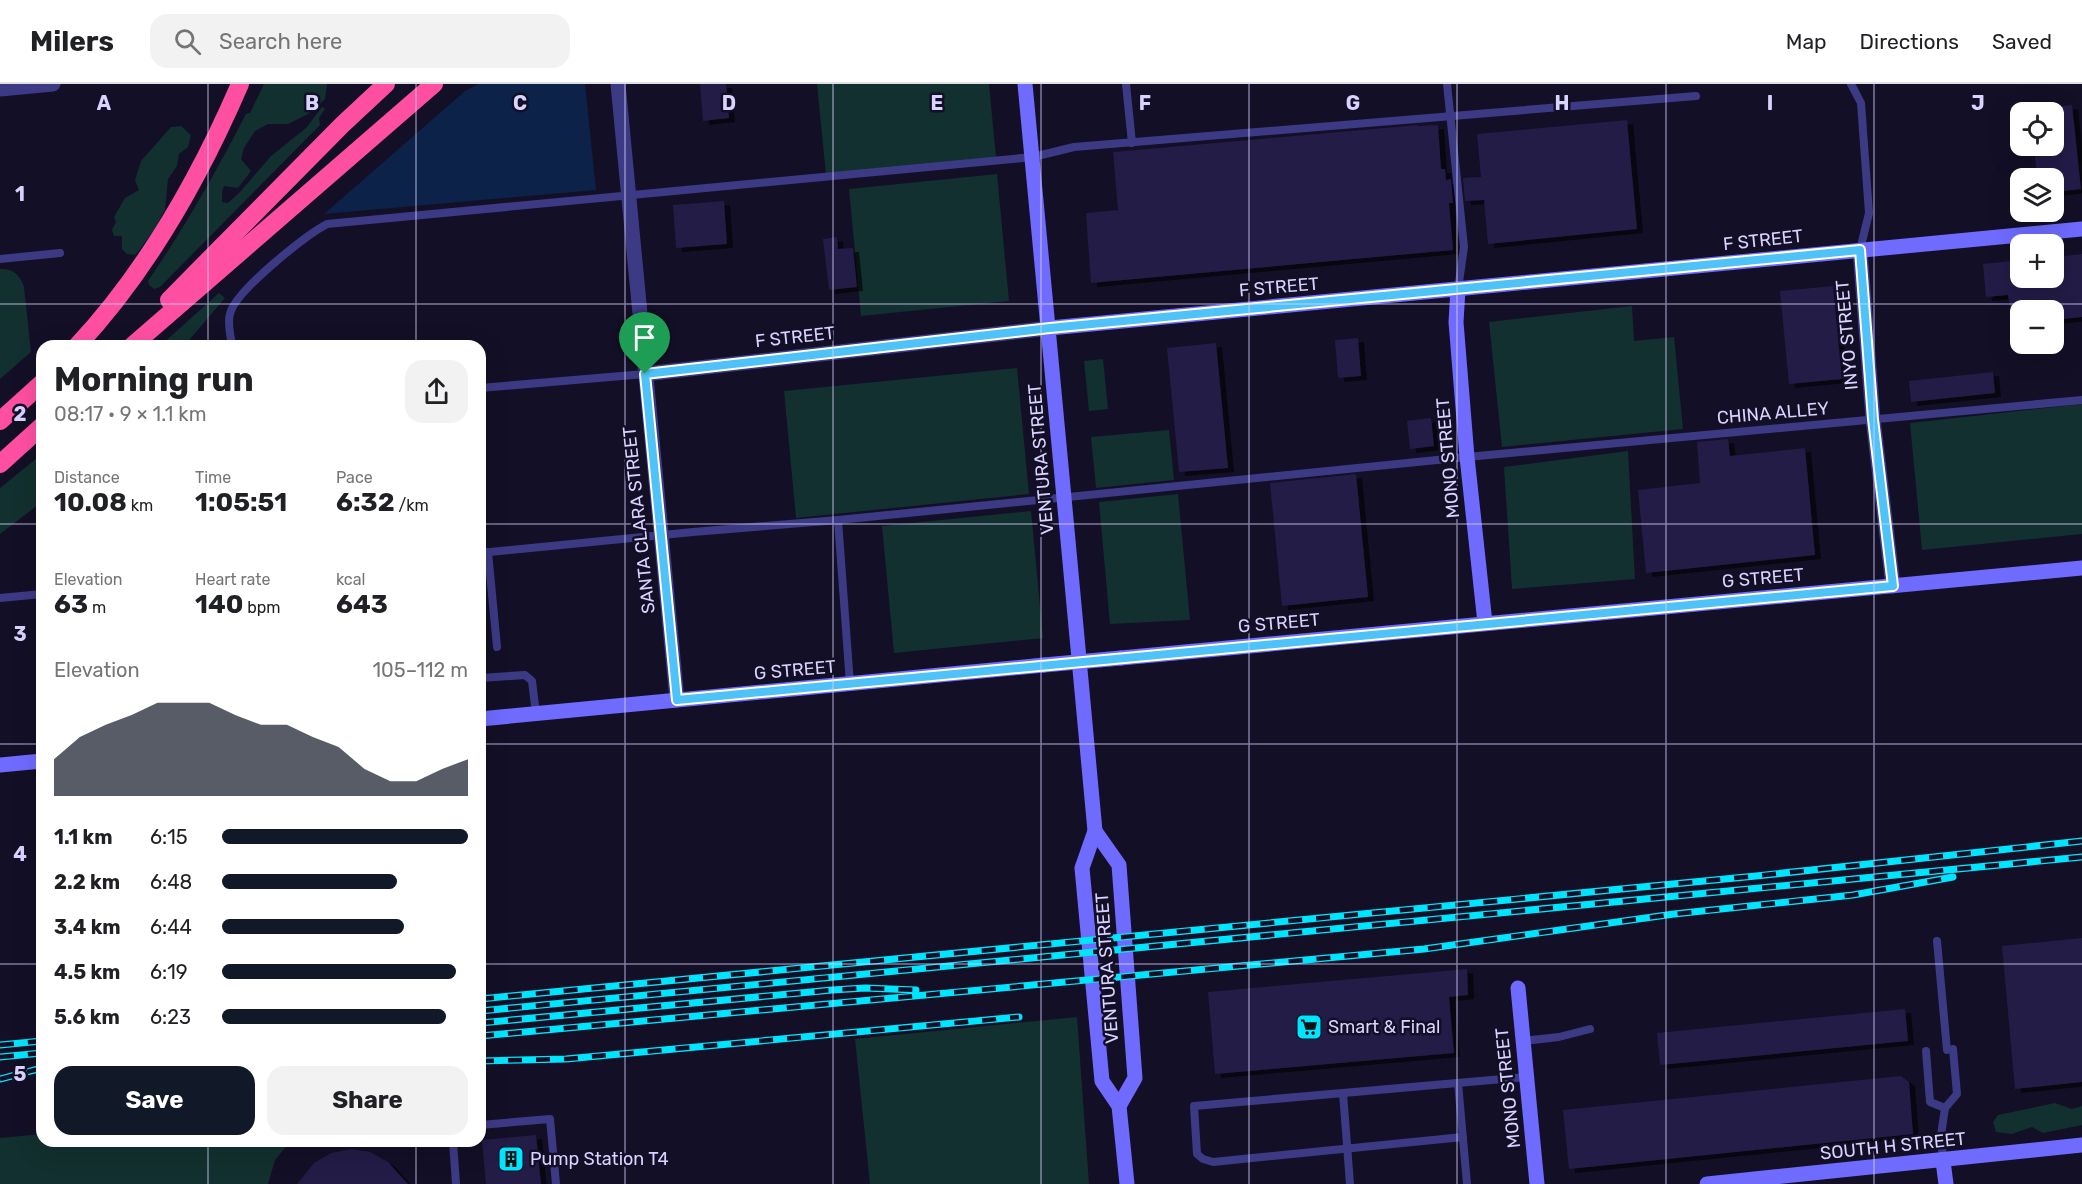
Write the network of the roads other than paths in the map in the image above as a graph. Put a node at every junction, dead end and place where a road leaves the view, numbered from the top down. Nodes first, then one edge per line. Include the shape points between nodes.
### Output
1 (53, 84) edge
2 (240, 84) edge
3 (386, 84) edge
4 (434, 84) edge
5 (618, 84) edge
6 (1025, 84) edge
7 (1126, 84) edge
8 (1447, 84) edge
9 (1851, 84) edge
10 (0, 89) edge
11 (1696, 96) dead end
12 (1450, 115) junction
13 (1132, 142) junction
14 (1033, 157) junction
15 (628, 195) junction
16 (2082, 228) edge
17 (1860, 250) junction
18 (60, 253) dead end
19 (0, 259) edge
20 (1458, 289) junction
21 (1050, 328) junction
22 (81, 340) edge
23 (129, 340) edge
24 (139, 340) edge
25 (231, 340) edge
26 (645, 374) junction
27 (486, 387) edge
28 (36, 388) edge
29 (2082, 400) edge
30 (1873, 419) junction
31 (0, 421) edge
32 (36, 431) edge
33 (1467, 457) junction
34 (0, 464) edge
35 (1063, 496) junction
36 (838, 520) junction
37 (660, 535) junction
38 (486, 553) edge
39 (486, 567) edge
40 (2082, 568) edge
41 (1893, 586) junction
42 (36, 595) edge
43 (0, 598) edge
44 (1485, 623) junction
45 (497, 647) dead end
46 (486, 678) edge
47 (850, 684) junction
48 (677, 700) junction
49 (536, 714) junction
50 (486, 718) edge
51 (36, 762) edge
52 (0, 765) edge
53 (1095, 831) junction
54 (1937, 941) dead end
55 (1518, 988) dead end
56 (1590, 1029) dead end
57 (1523, 1041) junction
58 (1926, 1051) dead end
59 (1526, 1077) junction
60 (1458, 1083) junction
61 (1343, 1093) junction
62 (1119, 1106) junction
63 (1945, 1108) junction
64 (486, 1124) edge
65 (1463, 1137) junction
66 (2082, 1145) edge
67 (453, 1147) edge
68 (1347, 1148) junction
69 (1943, 1161) junction
70 (456, 1184) edge
71 (556, 1184) edge
72 (1127, 1184) edge
73 (1350, 1184) edge
74 (1467, 1184) edge
75 (1537, 1184) edge
76 (1707, 1184) edge
77 (1946, 1184) edge

1 - 10 street
2 - 22 highway via 187,194 123,291
3 - 23 highway
4 - 24 highway
5 - 15 street, SANTA CLARA STREET
6 - 14 street, VENTURA STREET
7 - 13 lane
8 - 12 lane
9 - 17 lane, INYO STREET via 1861,103 1869,213
11 - 12 lane
12 - 13 lane
12 - 20 lane via 1464,247
13 - 14 lane via 1074,147
14 - 15 lane
14 - 21 street, VENTURA STREET
15 - 25 lane via 327,224 268,268 235,303 229,315
15 - 26 street, SANTA CLARA STREET
16 - 17 street, F STREET
17 - 20 street, F STREET
17 - 30 street, INYO STREET
18 - 19 lane
20 - 21 street, F STREET
20 - 33 street, MONO STREET via 1456,322
21 - 26 street, F STREET
21 - 35 street, VENTURA STREET
26 - 27 lane, F STREET
26 - 37 street, SANTA CLARA STREET
28 - 31 highway
29 - 30 lane, CHINA ALLEY
30 - 33 lane, CHINA ALLEY
30 - 41 street, INYO STREET
32 - 34 highway
33 - 35 lane, CHINA ALLEY
33 - 44 street, MONO STREET
35 - 36 lane, CHINA ALLEY
35 - 53 street, VENTURA STREET
36 - 37 lane, CHINA ALLEY
36 - 47 lane
37 - 38 lane, CHINA ALLEY
37 - 48 street, SANTA CLARA STREET
39 - 45 lane
40 - 41 street, G STREET
41 - 44 street, G STREET
42 - 43 lane
44 - 47 street, G STREET, bridge
46 - 49 lane via 525,675 532,681
47 - 48 street, G STREET
48 - 49 street, G STREET
49 - 50 street, G STREET
51 - 52 street
53 - 62 street, VENTURA STREET via 1082,868 1102,1081
53 - 62 street, VENTURA STREET via 1119,865 1135,1078
54 - 63 lane via 1958,1094
55 - 57 street, MONO STREET
56 - 57 lane
57 - 59 street, MONO STREET
58 - 63 lane via 1930,1102
59 - 60 lane
59 - 75 street, MONO STREET
60 - 61 lane
60 - 65 lane
61 - 68 lane
61 - 68 lane via 1194,1106 1197,1154 1213,1162
62 - 72 street, VENTURA STREET
63 - 69 lane
64 - 71 lane via 550,1119
65 - 68 lane
65 - 74 lane
66 - 69 street, SOUTH H STREET
67 - 70 lane
68 - 73 lane
69 - 76 street, SOUTH H STREET
69 - 77 street

